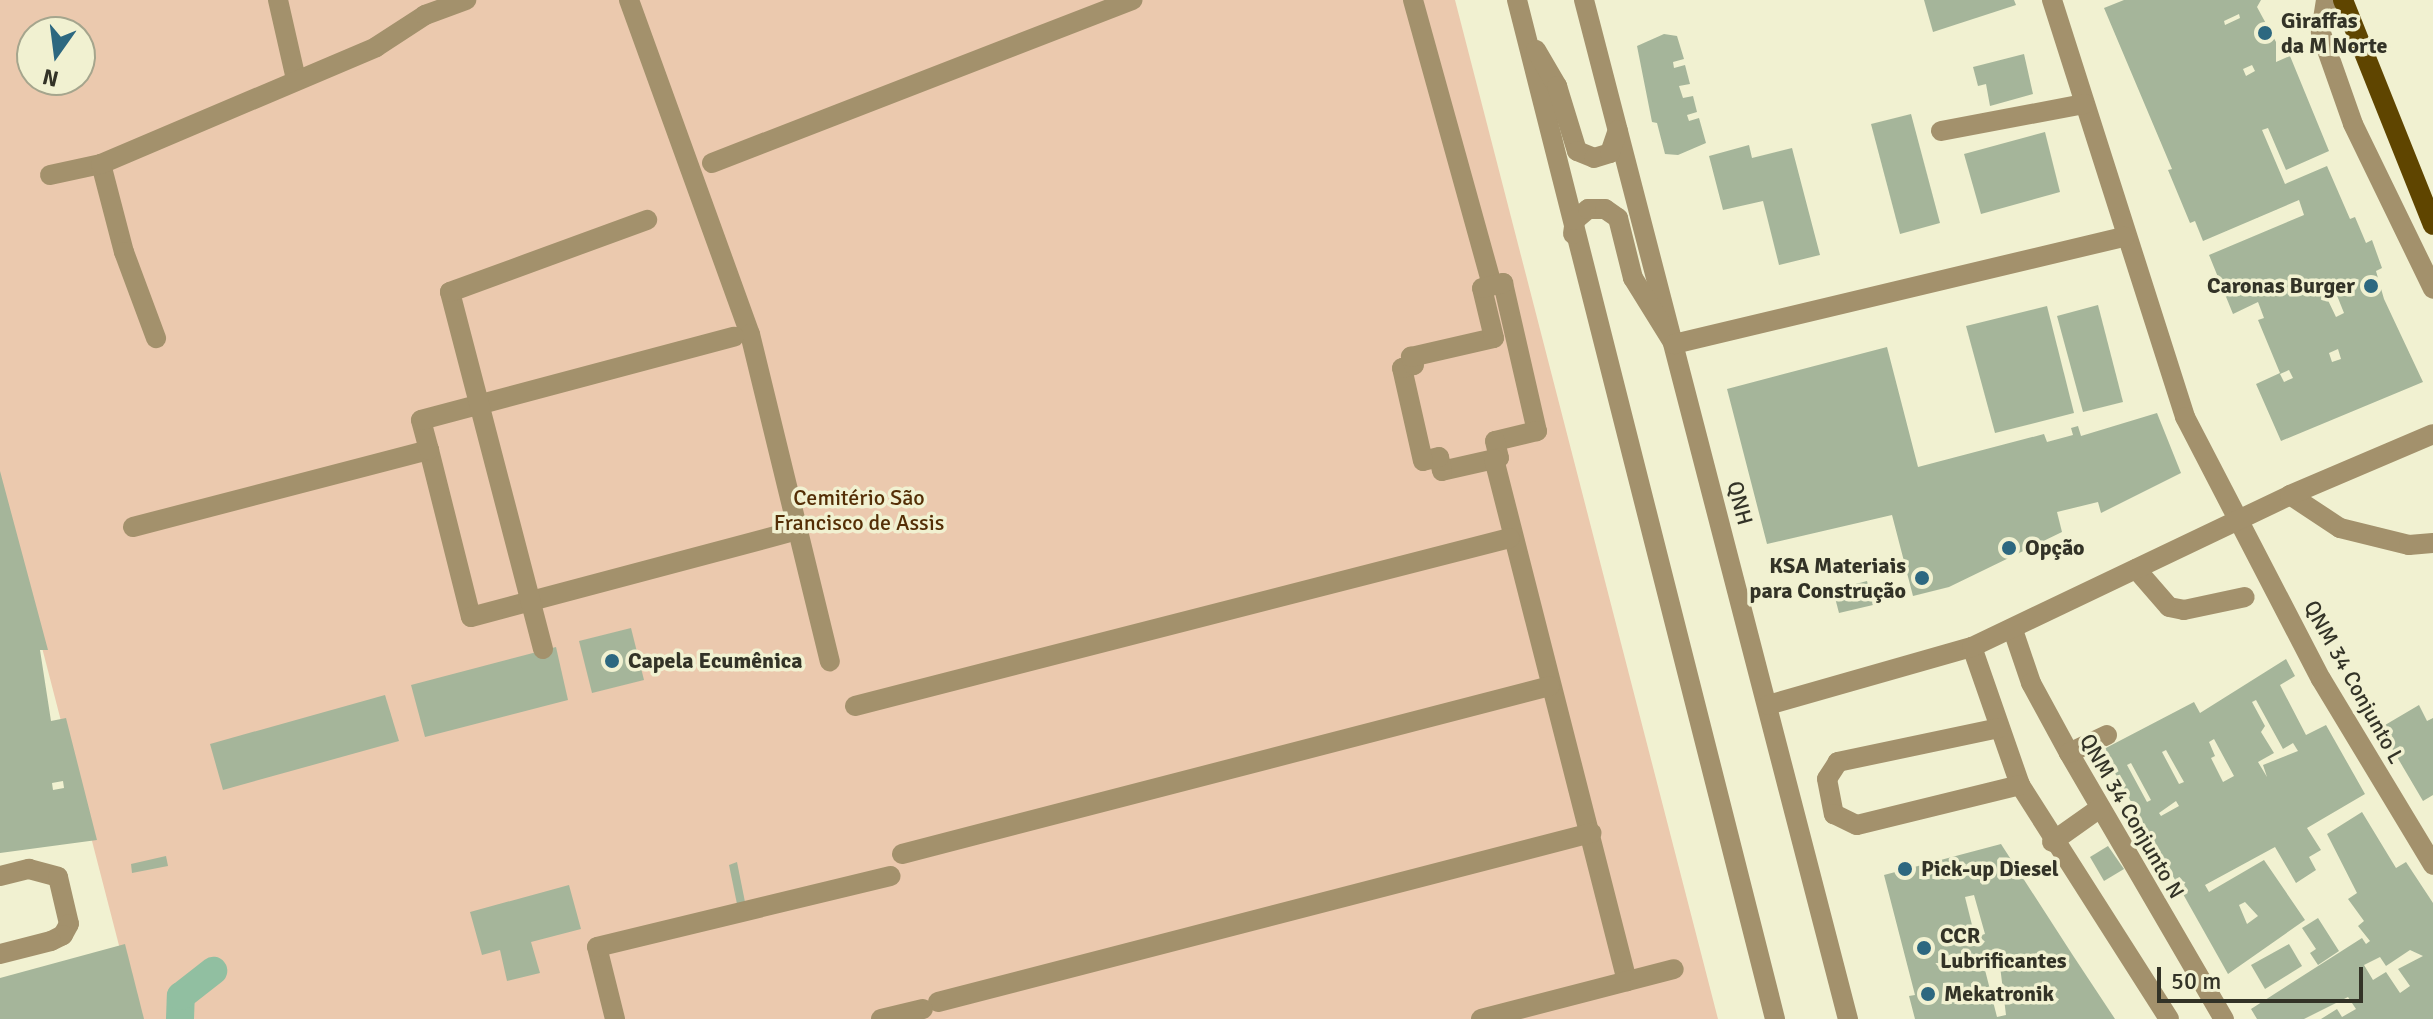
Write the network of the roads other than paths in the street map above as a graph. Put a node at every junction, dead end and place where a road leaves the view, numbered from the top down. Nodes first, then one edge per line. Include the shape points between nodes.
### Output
1 (278, 0) edge
2 (466, 0) edge
3 (629, 0) edge
4 (1133, 0) edge
5 (1413, 0) edge
6 (1517, 0) edge
7 (2052, 0) edge
8 (2326, 0) edge
9 (2343, 0) edge
10 (1586, 1) edge
11 (423, 8) edge
12 (1525, 29) junction
13 (296, 79) junction
14 (2376, 91) junction
15 (2084, 104) junction
16 (1618, 129) junction
17 (1941, 131) dead end
18 (712, 163) dead end
19 (101, 164) junction
20 (50, 175) dead end
21 (2433, 192) edge
22 (647, 220) dead end
23 (2433, 225) edge
24 (1573, 237) junction
25 (2124, 237) junction
26 (1492, 285) junction
27 (2433, 289) edge
28 (734, 337) dead end
29 (156, 338) dead end
30 (1674, 344) junction
31 (480, 407) junction
32 (2433, 434) edge
33 (429, 450) junction
34 (1494, 459) junction
35 (2290, 495) junction
36 (2240, 519) junction
37 (133, 527) dead end
38 (787, 533) dead end
39 (1510, 538) junction
40 (2433, 543) edge
41 (2136, 569) junction
42 (2245, 597) dead end
43 (531, 601) junction
44 (2013, 630) junction
45 (1972, 647) junction
46 (543, 649) dead end
47 (830, 661) dead end
48 (1550, 686) junction
49 (1768, 705) junction
50 (855, 706) dead end
51 (1999, 728) junction
52 (2107, 735) dead end
53 (2069, 753) junction
54 (2020, 785) junction
55 (2100, 808) junction
56 (1591, 833) junction
57 (2052, 842) junction
58 (902, 854) dead end
59 (2433, 865) edge
60 (0, 876) edge
61 (891, 876) dead end
62 (0, 954) edge
63 (1674, 969) dead end
64 (1764, 976) junction
65 (1627, 981) junction
66 (615, 1019) edge
67 (881, 1019) edge
68 (1481, 1019) edge
69 (1775, 1019) edge
70 (1790, 1019) edge
71 (1848, 1019) edge
72 (2169, 1019) edge
73 (2224, 1019) edge

1 - 13 street
2 - 11 street
3 - 47 street via 750,334
4 - 18 street
5 - 26 street
6 - 12 street
7 - 15 street, QNM 34 Conjunto L
8 - 27 street via 2321,33 2353,124
9 - 14 main road
10 - 16 street, QNH
11 - 13 street via 376,47
12 - 16 street via 1557,86 1577,151 1594,158 1610,153
12 - 24 street
13 - 19 street
14 - 21 main road via 2414,147
14 - 23 main road
15 - 17 street
15 - 25 street, QNM 34 Conjunto L
16 - 30 street, QNH
19 - 20 street
19 - 29 street via 124,252
22 - 31 street via 450,292
24 - 30 street via 1575,220 1588,209 1605,209 1618,218 1633,278
24 - 64 street
25 - 30 street
25 - 36 street, QNM 34 Conjunto L via 2185,417
26 - 34 street via 1503,283 1537,431 1495,441 1499,458
26 - 34 street via 1482,288 1494,338 1411,357 1414,365 1402,368 1423,461 1439,457 1442,471
28 - 31 street
30 - 49 street, QNH
31 - 33 street via 421,420
31 - 43 street
32 - 35 street
33 - 37 street
33 - 43 street via 471,617
34 - 39 street
35 - 36 street
35 - 40 street via 2340,528 2409,545
36 - 41 street
36 - 59 street, QNM 34 Conjunto L via 2321,679
38 - 43 street
39 - 48 street
39 - 50 street
41 - 42 street via 2169,607 2184,610
41 - 44 street
43 - 46 street
44 - 45 street
44 - 53 street, QNM 34 Conjunto N via 2031,683
45 - 49 street
45 - 51 street
48 - 56 street
48 - 58 street
49 - 71 street, QNH
51 - 54 street
51 - 54 street via 1838,762 1827,779 1834,814 1857,825
52 - 53 street
53 - 55 street, QNM 34 Conjunto N
54 - 57 street
55 - 57 street
55 - 73 street, QNM 34 Conjunto N
56 - 65 street
56 - 67 street
57 - 72 street
60 - 62 street via 29,869 58,877 69,924 51,941
61 - 66 street via 597,947
63 - 65 street
64 - 69 street
64 - 70 street
65 - 68 street

